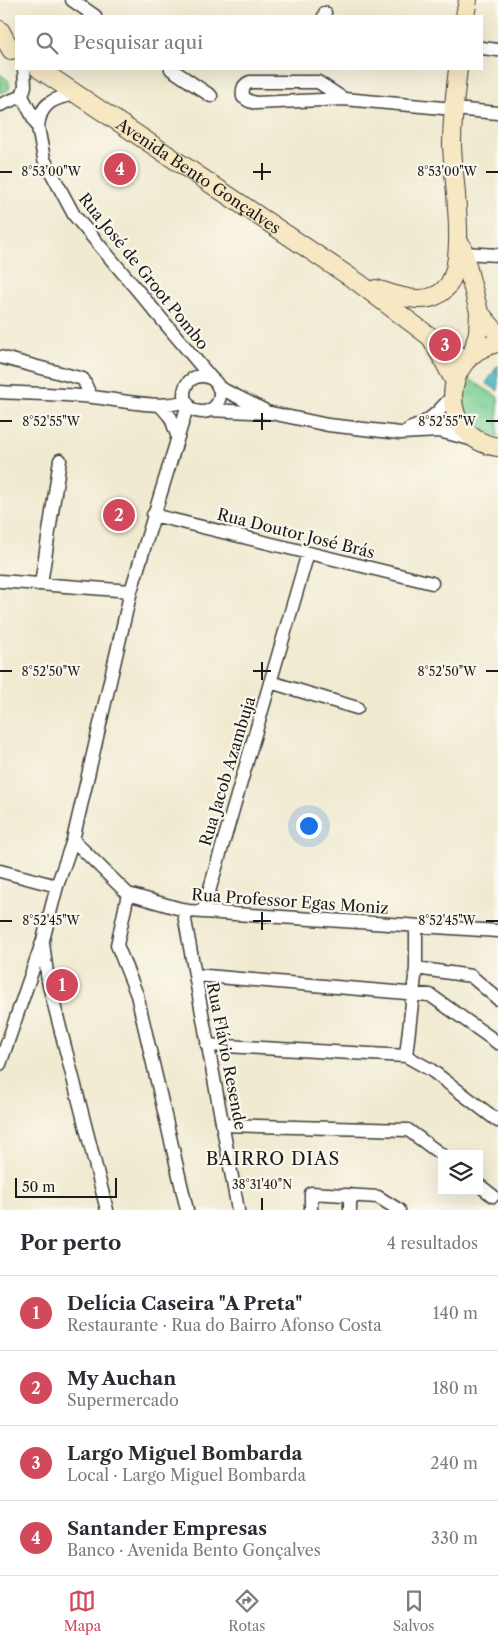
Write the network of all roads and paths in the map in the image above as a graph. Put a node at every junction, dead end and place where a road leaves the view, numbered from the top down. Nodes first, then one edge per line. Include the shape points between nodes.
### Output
1 (72, 0) edge
2 (468, 0) edge
3 (94, 15) edge
4 (465, 15) edge
5 (0, 30) edge
6 (9, 48) edge
7 (483, 48) edge
8 (498, 50) edge
9 (24, 70) edge
10 (40, 70) edge
11 (172, 70) edge
12 (319, 70) edge
13 (458, 70) edge
14 (318, 82) junction
15 (76, 94) junction
16 (22, 96) junction
17 (210, 96) dead end
18 (344, 99) junction
19 (0, 105) edge
20 (453, 107) junction
21 (498, 112) edge
22 (38, 127) junction
23 (459, 236) junction
24 (464, 253) junction
25 (498, 255) edge
26 (359, 283) junction
27 (479, 312) junction
28 (498, 334) edge
29 (429, 336) junction
30 (498, 343) edge
31 (469, 357) junction
32 (0, 358) edge
33 (215, 383) junction
34 (454, 388) junction
35 (0, 392) edge
36 (91, 397) junction
37 (187, 403) junction
38 (160, 405) junction
39 (209, 410) junction
40 (271, 413) junction
41 (400, 433) junction
42 (177, 435) junction
43 (491, 445) edge
44 (60, 460) dead end
45 (153, 515) junction
46 (308, 553) junction
47 (0, 581) edge
48 (432, 583) dead end
49 (41, 584) junction
50 (131, 590) junction
51 (270, 682) junction
52 (357, 708) dead end
53 (73, 840) junction
54 (0, 871) edge
55 (57, 886) junction
56 (128, 894) junction
57 (185, 910) junction
58 (203, 912) junction
59 (416, 927) junction
60 (498, 931) edge
61 (42, 940) junction
62 (416, 968) junction
63 (195, 975) junction
64 (28, 982) junction
65 (48, 982) junction
66 (412, 994) junction
67 (498, 999) edge
68 (498, 1043) edge
69 (207, 1045) junction
70 (406, 1056) junction
71 (0, 1064) edge
72 (498, 1121) edge
73 (223, 1126) junction
74 (438, 1152) edge
75 (483, 1188) edge
76 (350, 1195) junction
77 (493, 1196) dead end
78 (107, 1210) edge
79 (187, 1210) edge
80 (238, 1210) edge
81 (311, 1210) edge
82 (350, 1210) edge
83 (399, 1210) edge

1 - 3 street
2 - 4 main road
5 - 6 main road
7 - 8 street
9 - 16 street
10 - 15 main road, Avenida Bento Gonçalves
11 - 17 street
12 - 14 street
13 - 20 main road
14 - 18 street
14 - 18 street via 250,82 242,91 243,97 256,103
15 - 22 street via 50,101 42,110
15 - 26 main road, Avenida Bento Gonçalves
16 - 19 street
16 - 22 street, Rua José de Groot Pombo
18 - 20 street
20 - 21 street
20 - 23 main road via 452,143
22 - 33 street, Rua José de Groot Pombo via 44,159 74,215
23 - 24 main road
23 - 26 main road via 454,274 440,293 418,300
24 - 25 street
24 - 27 main road
26 - 29 main road
27 - 28 main road
27 - 31 main road via 478,332
29 - 31 main road
29 - 34 main road
30 - 31 main road
31 - 34 main road via 460,368
32 - 36 street via 83,379
33 - 37 street via 201,376 191,380 185,388
33 - 39 street via 220,392 217,403
33 - 40 street, Rua José de Groot Pombo
34 - 41 street via 435,416
34 - 43 main road via 453,405 460,424 470,435
35 - 36 street
36 - 38 street
37 - 38 street
37 - 39 street via 197,411
37 - 42 street
38 - 42 street via 171,418
39 - 40 street
40 - 41 street via 328,425
41 - 43 street via 439,431
42 - 45 street
44 - 49 street
45 - 46 street, Rua Doutor José Brás
45 - 50 street
46 - 48 street, Rua Doutor José Brás
46 - 51 street, Rua Jacob Azambuja
47 - 49 street
49 - 50 street
50 - 53 street
51 - 52 street
51 - 58 street, Rua Jacob Azambuja
53 - 55 street
53 - 56 street, Rua Professor Egas Moniz
54 - 55 street
55 - 61 street
56 - 57 street, Rua Professor Egas Moniz
56 - 79 street via 117,945 137,995
57 - 58 street, Rua Professor Egas Moniz
57 - 63 street, Rua Flávio Resende
58 - 59 street, Rua Professor Egas Moniz
59 - 60 street, Rua Professor Egas Moniz
59 - 62 street
61 - 64 street
61 - 65 street
62 - 66 street
62 - 67 street via 471,976
63 - 66 street
63 - 69 street, Rua Flávio Resende
64 - 65 street via 38,978
64 - 71 street
65 - 78 street
66 - 68 street via 430,995
66 - 70 street
69 - 70 street
69 - 73 street, Rua Flávio Resende
70 - 72 street via 431,1070
73 - 74 street via 408,1130
73 - 80 street, Rua Flávio Resende
75 - 77 street
76 - 81 street via 311,1192
76 - 82 street
76 - 83 street via 378,1197

